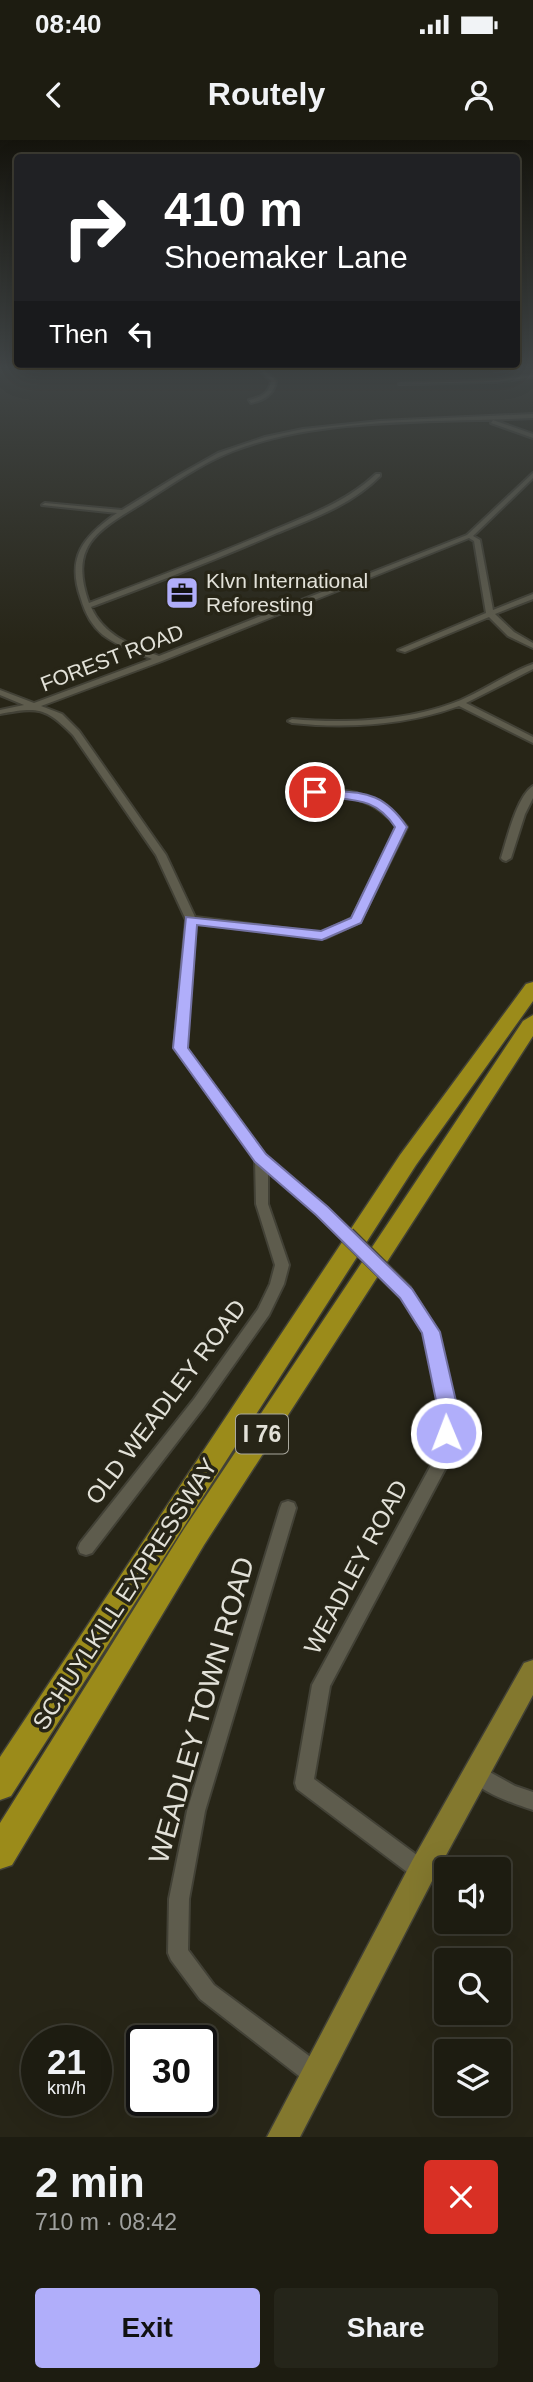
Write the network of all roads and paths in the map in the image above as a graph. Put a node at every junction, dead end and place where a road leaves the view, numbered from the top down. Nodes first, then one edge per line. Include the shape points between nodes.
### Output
1 (212, 459) edge
2 (377, 475) dead end
3 (533, 475) edge
4 (45, 505) dead end
5 (123, 512) junction
6 (469, 536) junction
7 (533, 596) edge
8 (88, 606) junction
9 (491, 614) junction
10 (533, 646) edge
11 (402, 650) dead end
12 (159, 659) junction
13 (533, 666) edge
14 (0, 692) edge
15 (460, 703) junction
16 (36, 705) junction
17 (0, 712) edge
18 (292, 721) dead end
19 (533, 740) edge
20 (533, 789) edge
21 (315, 792) dead end
22 (506, 858) dead end
23 (191, 920) junction
24 (533, 988) edge
25 (533, 1021) edge
26 (261, 1158) junction
27 (288, 1508) dead end
28 (86, 1548) dead end
29 (533, 1671) edge
30 (477, 1774) junction
31 (0, 1785) edge
32 (533, 1801) edge
33 (0, 1853) edge
34 (422, 1871) junction
35 (316, 2076) junction
36 (283, 2137) edge

1 - 5 street
2 - 8 street via 360,492 326,510
3 - 6 street, FOREST ROAD
4 - 5 street
5 - 8 street via 93,536 81,553 77,567
6 - 9 street via 477,540
6 - 12 street, FOREST ROAD
7 - 9 street
8 - 12 street via 92,623 104,633
9 - 10 street via 511,634
9 - 11 street
12 - 16 street, FOREST ROAD
13 - 15 street
14 - 16 street, WEADLEY ROAD
15 - 18 street via 409,716 315,725
15 - 19 street
16 - 17 street, FOREST ROAD
16 - 23 street, WEADLEY ROAD via 60,716 76,733 161,855
20 - 22 street
21 - 23 street via 374,800 390,810 401,827 356,920 322,936
23 - 26 street, WEADLEY ROAD via 180,1048
24 - 31 highway, SCHUYLKILL EXPRESSWAY / I 76 via 408,1160
25 - 33 highway, SCHUYLKILL EXPRESSWAY / I 76 via 194,1537
26 - 28 street, OLD WEADLEY ROAD via 262,1204 282,1265 277,1284 264,1311 199,1403
26 - 34 street, WEADLEY ROAD, bridge via 406,1293 431,1332 448,1410 444,1456 321,1685 304,1783
27 - 35 street, WEADLEY TOWN ROAD via 196,1811 179,1899 178,1953 208,1992
29 - 30 main road
30 - 32 street
30 - 34 main road
34 - 35 main road
35 - 36 main road

